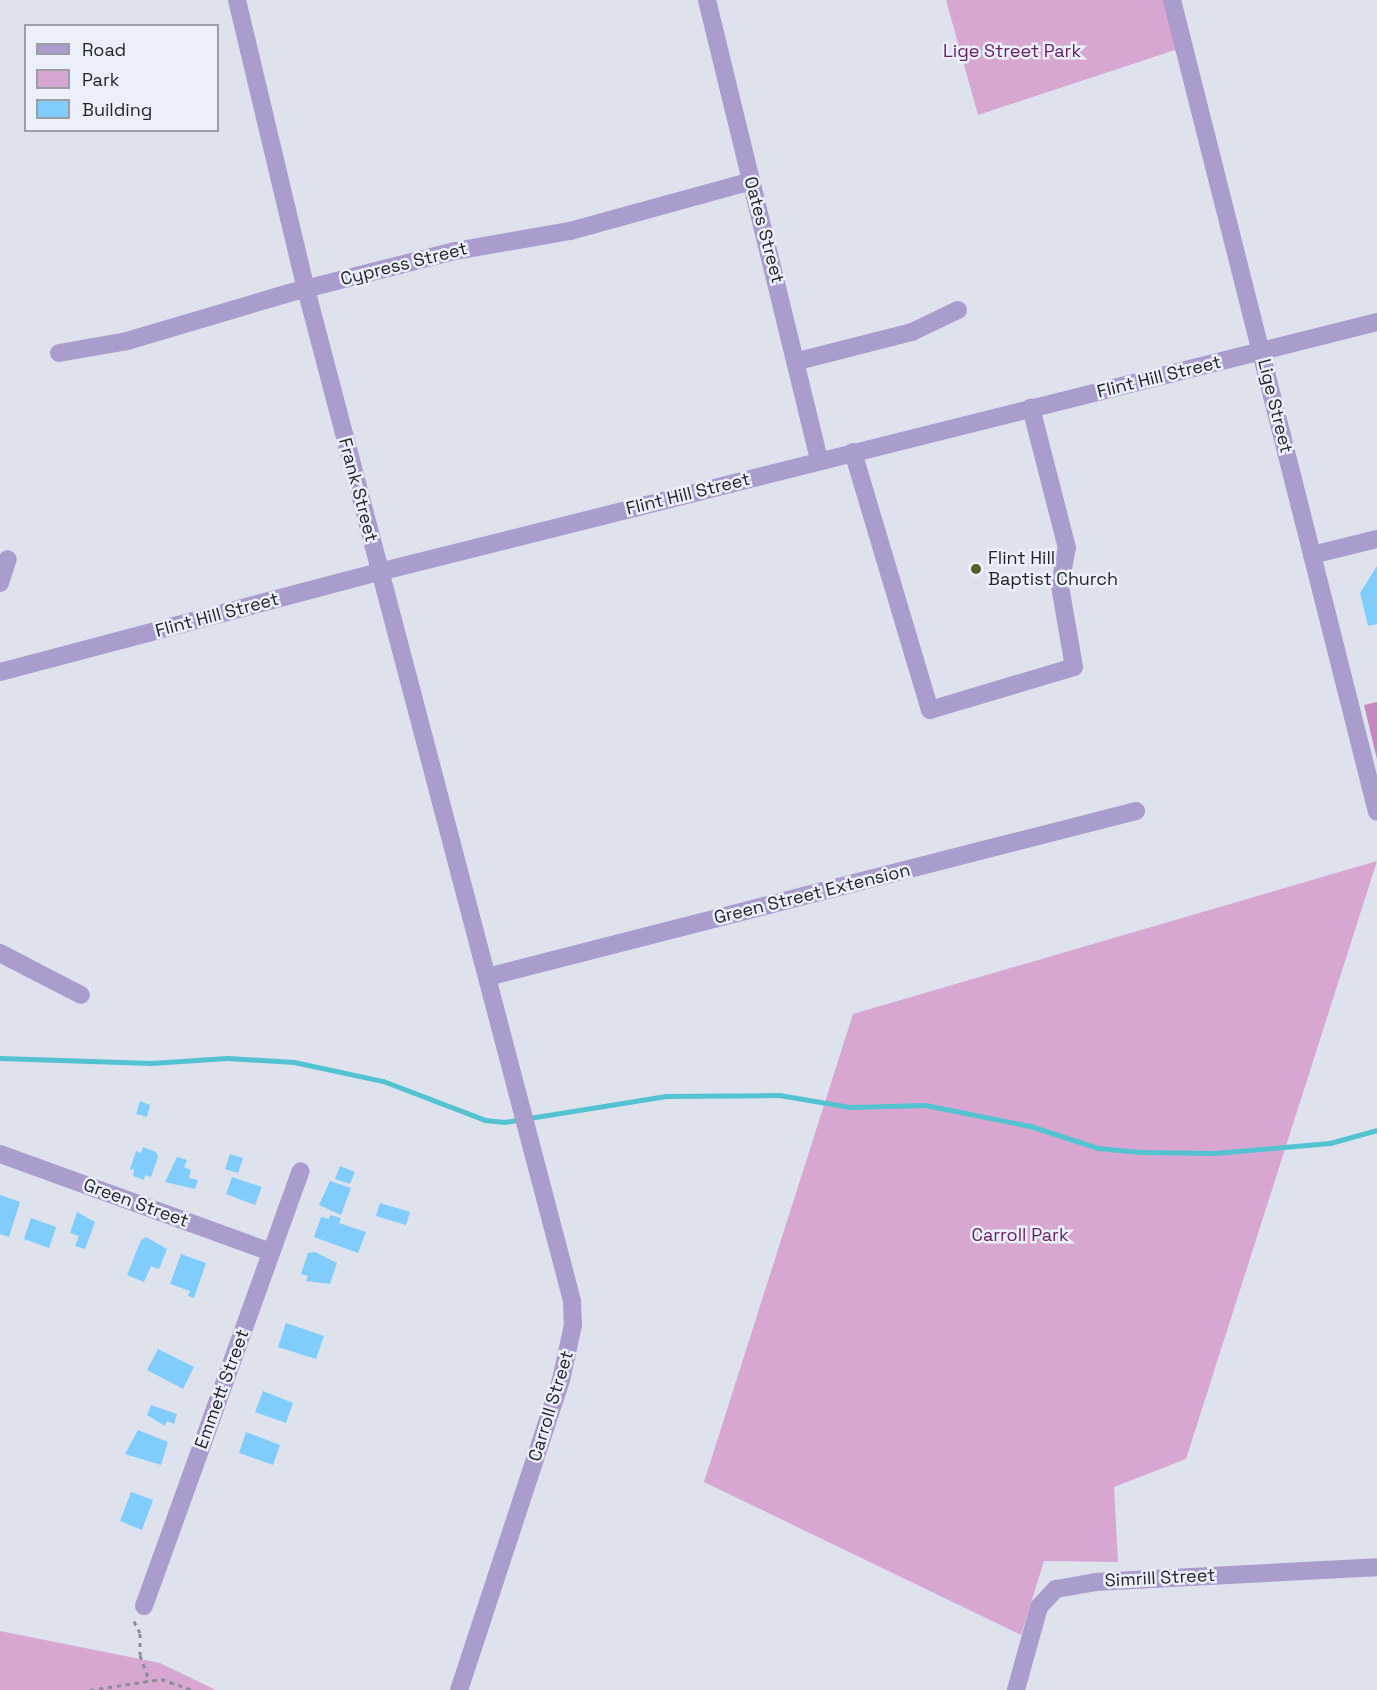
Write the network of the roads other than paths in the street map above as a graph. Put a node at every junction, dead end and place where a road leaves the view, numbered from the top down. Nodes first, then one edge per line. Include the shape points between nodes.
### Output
1 (237, 0) edge
2 (707, 0) edge
3 (1172, 0) edge
4 (751, 181) junction
5 (306, 289) junction
6 (958, 310) dead end
7 (1377, 322) edge
8 (1262, 352) junction
9 (59, 353) dead end
10 (798, 361) junction
11 (1031, 408) junction
12 (853, 452) junction
13 (819, 460) junction
14 (1377, 539) edge
15 (1312, 555) junction
16 (8, 559) dead end
17 (379, 572) junction
18 (0, 583) edge
19 (0, 672) edge
20 (1136, 811) dead end
21 (1377, 812) edge
22 (0, 953) edge
23 (488, 977) junction
24 (81, 995) dead end
25 (0, 1154) edge
26 (301, 1171) dead end
27 (271, 1252) junction
28 (1377, 1567) edge
29 (140, 1609) road end
30 (459, 1690) edge
31 (1016, 1690) edge

1 - 5 street, Frank Street
2 - 4 street, Oates Street
3 - 8 street, Lige Street
4 - 5 street, Cypress Street via 570,231 509,239
4 - 10 street, Oates Street
5 - 9 street, Cypress Street via 127,341
5 - 17 street, Frank Street
6 - 10 street via 912,332
7 - 8 street, Flint Hill Street
8 - 11 street, Flint Hill Street
8 - 15 street, Lige Street
10 - 13 street, Oates Street
11 - 12 street, Flint Hill Street
11 - 12 street via 1067,548 1060,586 1074,667 940,708 930,710
12 - 13 street, Flint Hill Street
13 - 17 street, Flint Hill Street
14 - 15 street
15 - 21 street, Lige Street
16 - 18 street
17 - 19 street, Flint Hill Street
17 - 23 street, Frank Street
20 - 23 street, Green Street Extension
22 - 24 street
23 - 30 street, Carroll Street via 572,1300 573,1324 561,1380
25 - 27 street, Green Street
26 - 27 street, Emmett Street
27 - 29 street, Emmett Street
28 - 31 street, Simrill Street via 1095,1582 1056,1589 1039,1607

